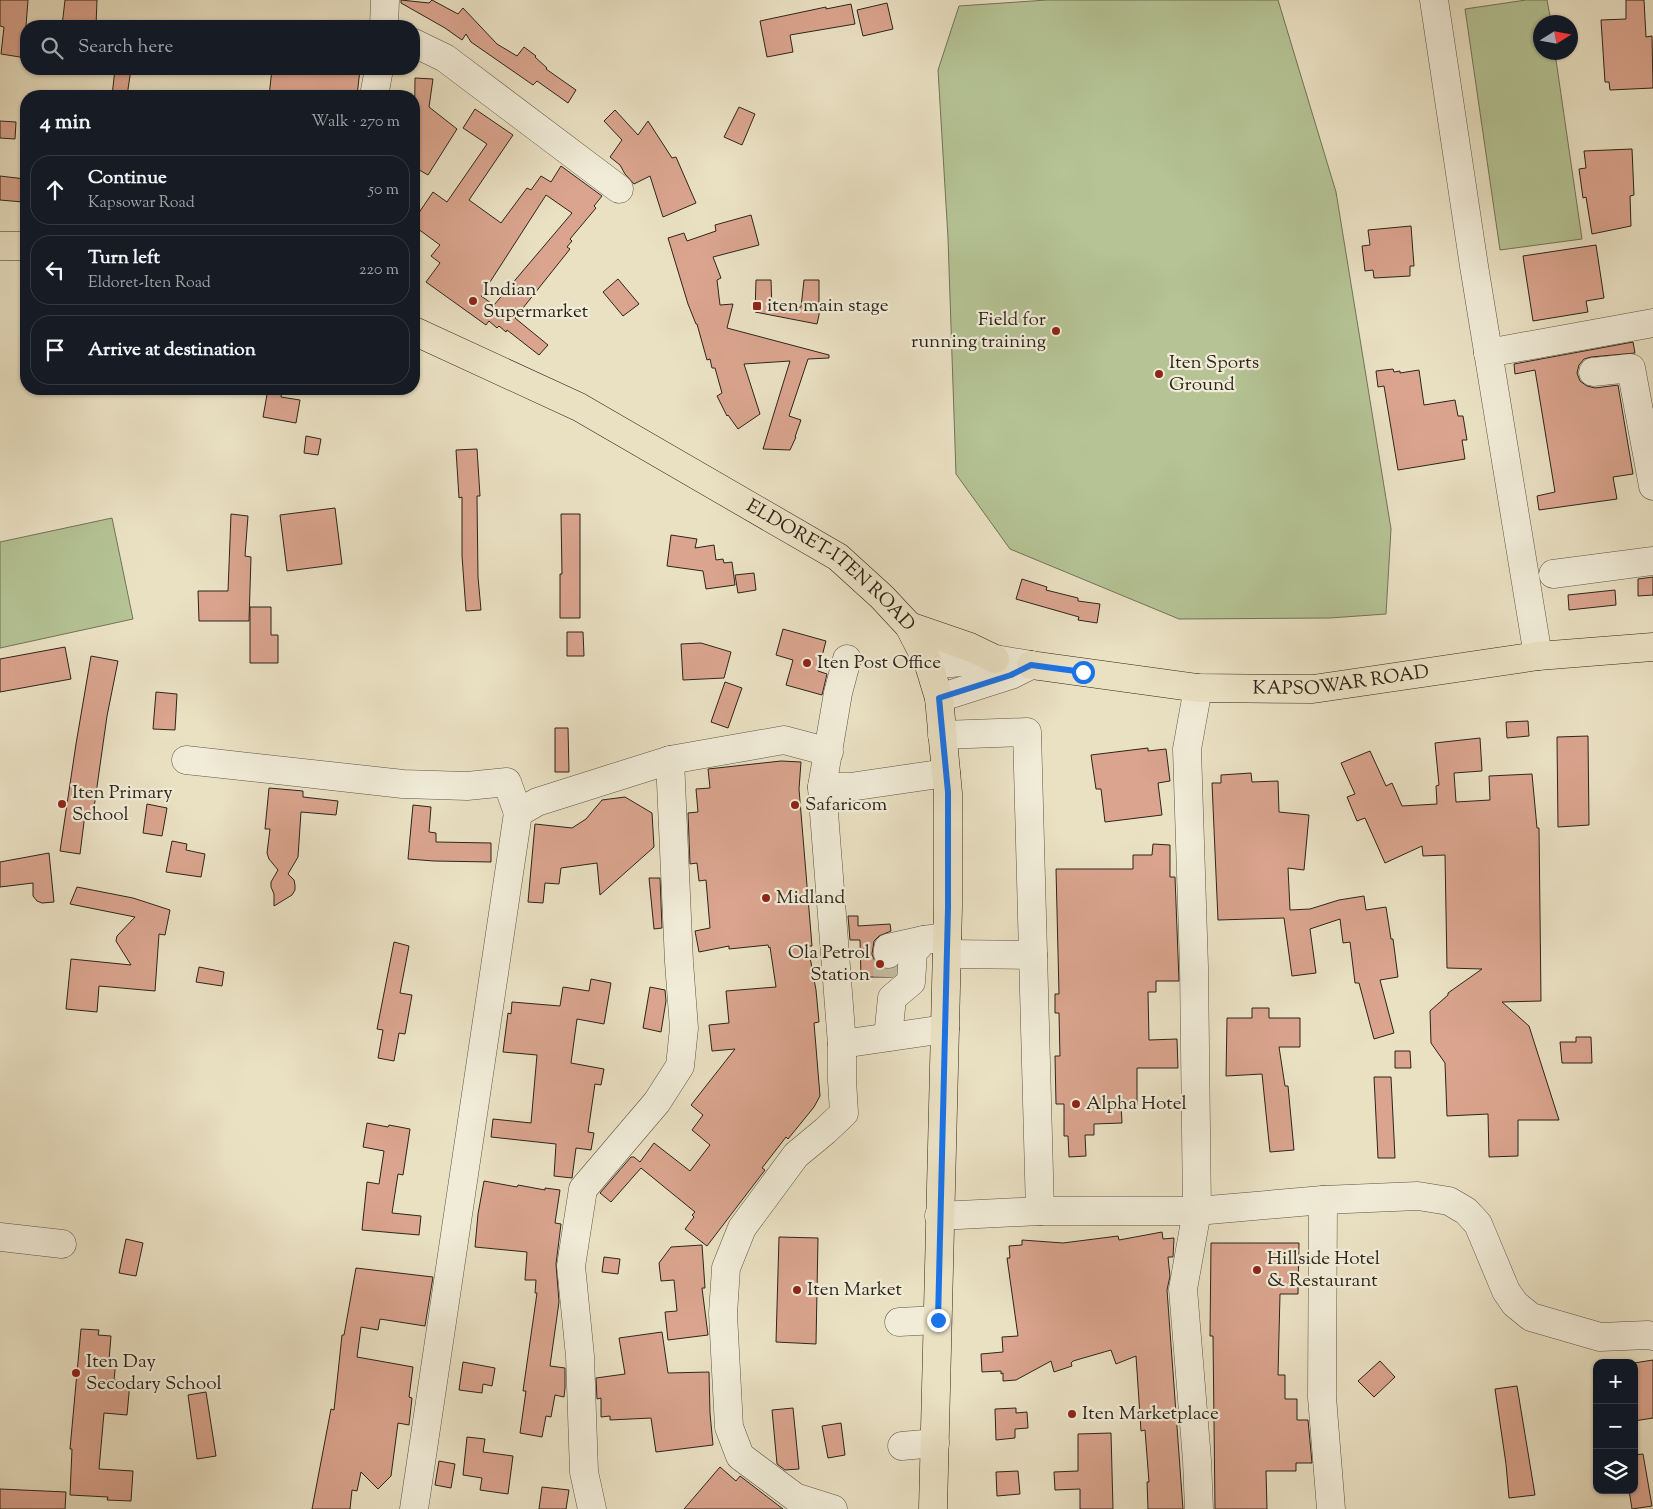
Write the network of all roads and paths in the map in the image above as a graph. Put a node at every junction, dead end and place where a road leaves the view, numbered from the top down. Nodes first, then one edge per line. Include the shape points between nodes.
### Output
1 (385, 0) edge
2 (1434, 0) edge
3 (384, 20) edge
4 (420, 46) edge
5 (377, 75) edge
6 (375, 90) edge
7 (619, 189) dead end
8 (0, 246) edge
9 (20, 246) edge
10 (1653, 323) edge
11 (420, 334) edge
12 (1488, 353) junction
13 (1593, 372) dead end
14 (1653, 482) edge
15 (1653, 561) edge
16 (1553, 574) dead end
17 (909, 626) junction
18 (1653, 647) edge
19 (1538, 656) junction
20 (847, 659) dead end
21 (995, 659) junction
22 (929, 665) junction
23 (1031, 665) junction
24 (1198, 688) junction
25 (939, 698) junction
26 (942, 734) junction
27 (829, 752) junction
28 (186, 760) dead end
29 (670, 760) junction
30 (946, 773) junction
31 (822, 787) junction
32 (518, 813) junction
33 (939, 944) junction
34 (1033, 955) junction
35 (889, 977) junction
36 (944, 1029) junction
37 (888, 1037) junction
38 (842, 1044) junction
39 (1323, 1200) junction
40 (1040, 1211) junction
41 (1197, 1211) junction
42 (939, 1216) junction
43 (0, 1236) edge
44 (62, 1244) dead end
45 (938, 1320) junction
46 (899, 1322) dead end
47 (1653, 1336) edge
48 (935, 1443) junction
49 (902, 1446) dead end
50 (414, 1509) edge
51 (592, 1509) edge
52 (833, 1509) edge
53 (933, 1509) edge
54 (1199, 1509) edge
55 (1331, 1509) edge

1 - 3 street
2 - 12 street
4 - 7 street via 446,58
5 - 6 street
8 - 9 main road
10 - 12 street
11 - 17 main road, ELDORET-ITEN ROAD via 579,407 838,557
12 - 19 street
13 - 14 street via 1631,368
15 - 16 street
17 - 21 main road via 970,646
17 - 22 main road, ELDORET-ITEN ROAD
18 - 19 main road, KAPSOWAR ROAD
19 - 24 main road, KAPSOWAR ROAD via 1313,689
20 - 27 street
21 - 22 street, KAPSOWAR ROAD
21 - 23 street, KAPSOWAR ROAD
22 - 25 main road, ELDORET-ITEN ROAD
23 - 24 main road, KAPSOWAR ROAD
23 - 25 street via 1011,675
24 - 41 street via 1187,749
25 - 26 main road, ELDORET-ITEN ROAD
26 - 30 main road, ELDORET-ITEN ROAD
26 - 34 street via 1027,732
27 - 29 street via 784,740
27 - 31 street
28 - 32 street via 403,784 467,786 506,782
29 - 32 street via 537,802
29 - 51 street via 684,1028 680,1066 657,1102 583,1189 571,1266 580,1356 584,1472
30 - 31 street via 850,787
30 - 33 main road, ELDORET-ITEN ROAD via 948,792
31 - 38 street
32 - 50 street
33 - 34 street
33 - 35 street via 913,952 911,982
33 - 35 street via 888,948
33 - 36 main road, ELDORET-ITEN ROAD
34 - 40 street
35 - 37 street
36 - 37 street
36 - 42 main road, ELDORET-ITEN ROAD
37 - 38 street
38 - 52 street via 844,1113 796,1155 742,1228 726,1268 723,1314 728,1427 740,1456 795,1497
39 - 41 street
39 - 47 street via 1418,1196 1450,1201 1478,1224 1506,1291 1515,1304 1531,1316 1600,1337
39 - 55 street via 1322,1397
40 - 41 street
40 - 42 street
41 - 54 street via 1183,1289
42 - 45 main road, ELDORET-ITEN ROAD
43 - 44 street
45 - 46 street
45 - 48 main road, ELDORET-ITEN ROAD
48 - 49 street
48 - 53 main road, ELDORET-ITEN ROAD

